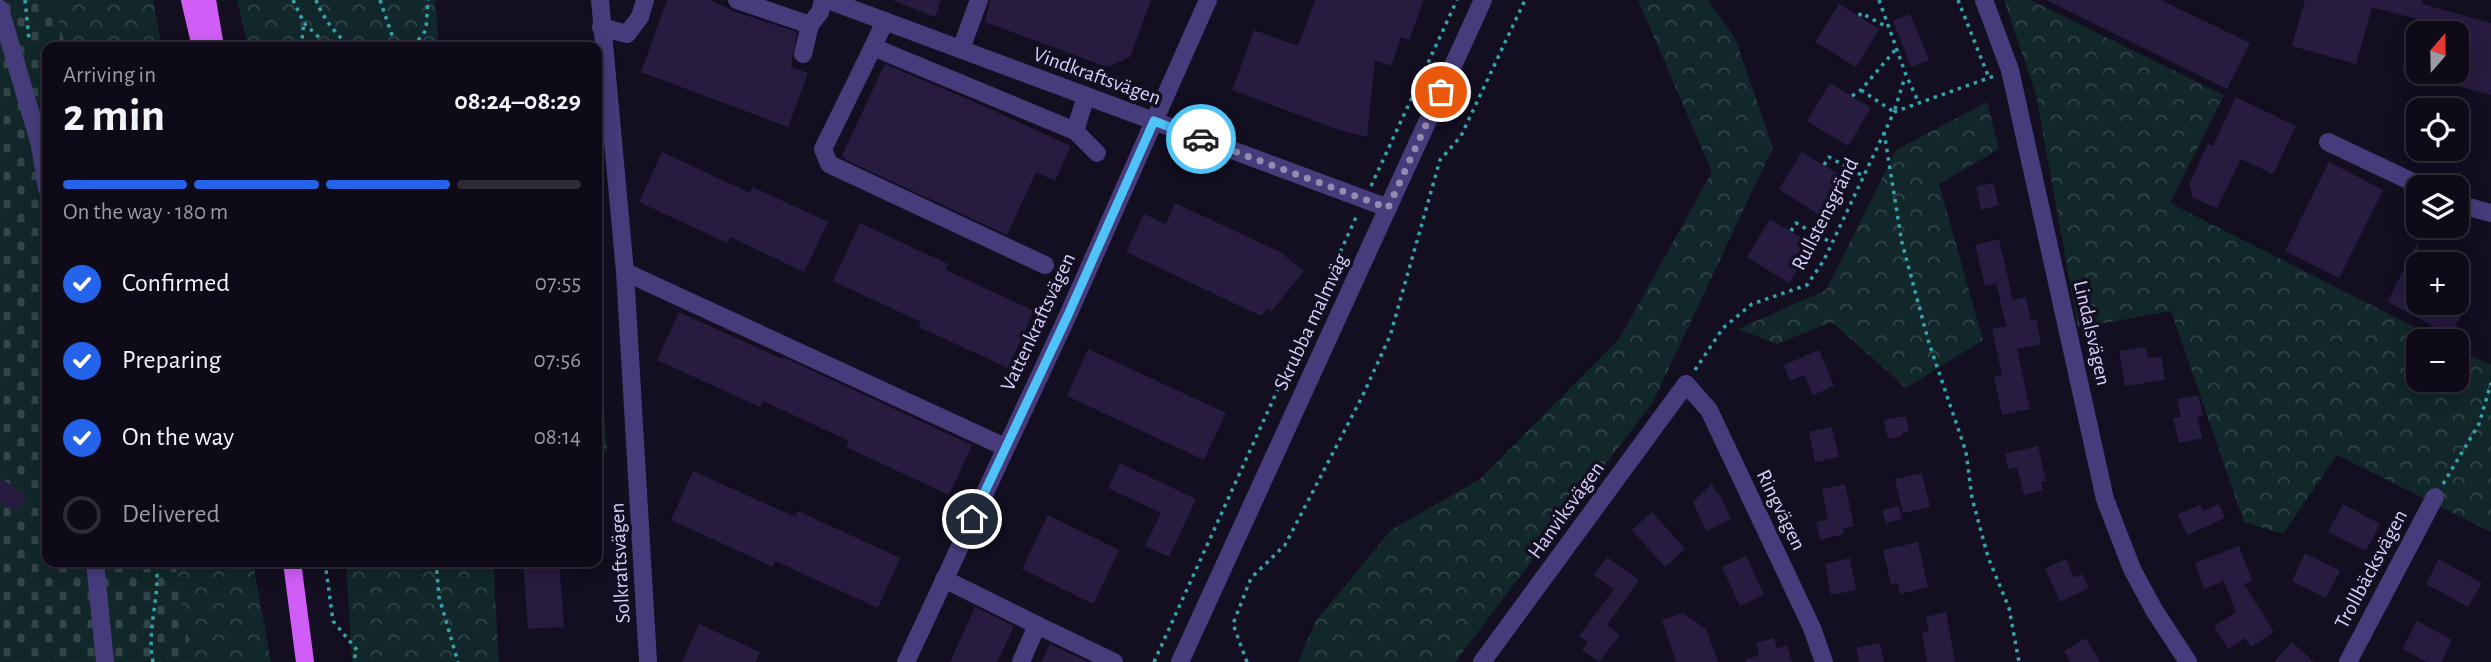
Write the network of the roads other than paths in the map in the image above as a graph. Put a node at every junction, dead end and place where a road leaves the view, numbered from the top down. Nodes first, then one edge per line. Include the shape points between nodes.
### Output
1 (190, 0) edge
2 (206, 0) edge
3 (600, 0) edge
4 (645, 0) edge
5 (737, 0) edge
6 (823, 0) edge
7 (829, 0) edge
8 (979, 0) edge
9 (1208, 0) edge
10 (1483, 0) edge
11 (1984, 0) edge
12 (0, 9) edge
13 (885, 21) junction
14 (810, 25) junction
15 (601, 27) junction
16 (200, 42) edge
17 (214, 42) edge
18 (873, 47) junction
19 (961, 49) junction
20 (803, 54) dead end
21 (1086, 96) junction
22 (1154, 121) junction
23 (1075, 131) junction
24 (2329, 142) dead end
25 (1097, 152) dead end
26 (42, 158) edge
27 (2406, 179) edge
28 (2469, 207) edge
29 (1388, 208) junction
30 (2491, 213) edge
31 (1045, 265) dead end
32 (625, 272) junction
33 (1686, 384) joint
34 (1004, 447) junction
35 (2435, 497) road end
36 (95, 567) edge
37 (293, 567) edge
38 (944, 579) junction
39 (1037, 625) junction
40 (105, 662) edge
41 (305, 662) edge
42 (648, 662) edge
43 (906, 662) edge
44 (1021, 662) edge
45 (1114, 662) edge
46 (1180, 662) edge
47 (1482, 662) edge
48 (1824, 662) edge
49 (2188, 662) edge
50 (2348, 662) edge

1 - 16 main road
2 - 17 main road
3 - 15 street, Solkraftsvägen
4 - 15 street via 640,17 626,34
5 - 14 street
6 - 14 street
7 - 13 street, Vindkraftsvägen
8 - 19 street
9 - 22 street, Vattenkraftsvägen
10 - 29 street, Skrubba malmväg
11 - 49 street, Lindalsvägen via 2010,70 2105,499 2132,569
12 - 26 street
13 - 18 street
13 - 19 street, Vindkraftsvägen
14 - 20 street
15 - 32 street, Solkraftsvägen
18 - 23 street
18 - 31 street via 823,149 829,164
19 - 21 street, Vindkraftsvägen
21 - 22 street, Vindkraftsvägen
21 - 23 street
22 - 29 street, Vindkraftsvägen
22 - 34 street, Vattenkraftsvägen
23 - 25 street
24 - 27 street
28 - 30 street
29 - 46 street, Skrubba malmväg
32 - 34 street
32 - 42 street, Solkraftsvägen
33 - 47 street, Hanviksvägen
33 - 48 street, Ringvägen via 1709,410
34 - 38 street, Vattenkraftsvägen
35 - 50 street, Trollbäcksvägen
36 - 40 street
37 - 41 main road
38 - 39 street
38 - 43 street, Vattenkraftsvägen
39 - 44 street
39 - 45 street

